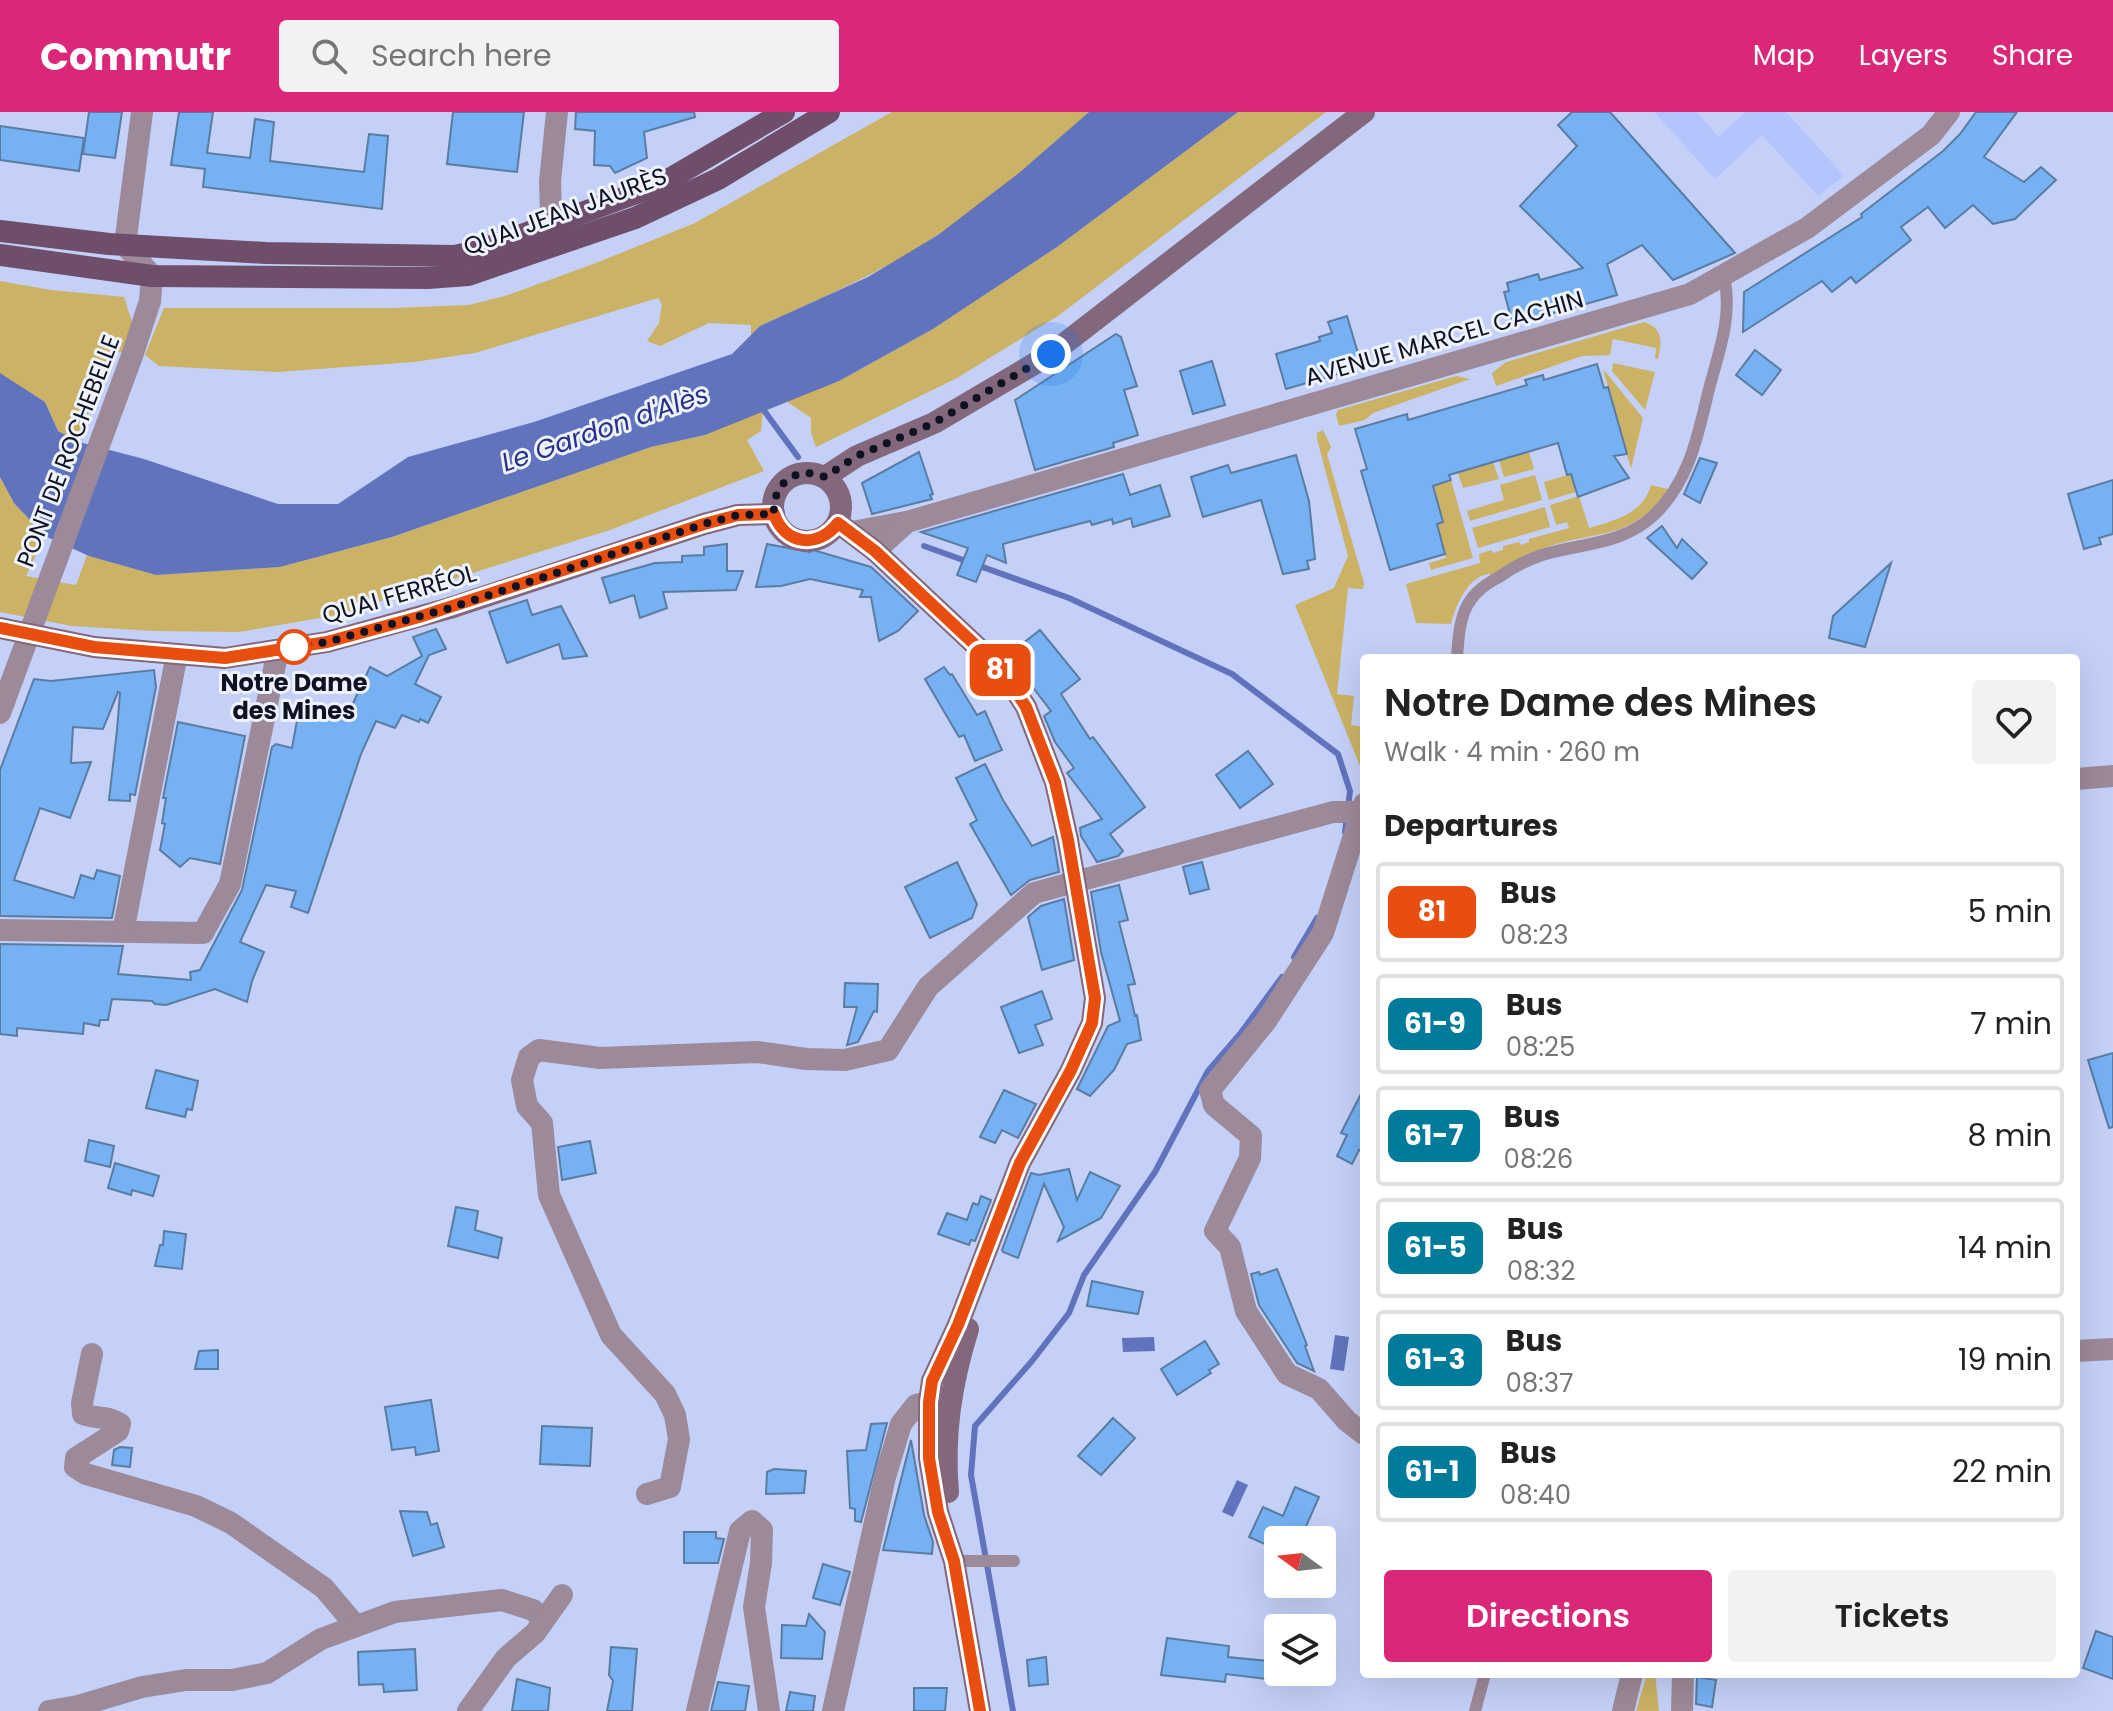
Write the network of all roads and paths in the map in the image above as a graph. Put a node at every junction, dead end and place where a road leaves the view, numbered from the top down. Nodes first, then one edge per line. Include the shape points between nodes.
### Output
1 (142, 112) edge
2 (557, 112) edge
3 (784, 112) edge
4 (829, 112) edge
5 (1364, 112) edge
6 (1949, 112) edge
7 (0, 231) edge
8 (552, 235) junction
9 (125, 245) junction
10 (0, 252) edge
11 (266, 253) junction
12 (1724, 277) junction
13 (151, 289) junction
14 (825, 477) junction
15 (774, 514) junction
16 (907, 522) junction
17 (845, 528) junction
18 (875, 551) junction
19 (30, 627) junction
20 (0, 628) edge
21 (278, 650) junction
22 (177, 654) junction
23 (1458, 654) edge
24 (0, 713) edge
25 (2113, 776) edge
26 (2080, 779) edge
27 (1360, 808) edge
28 (1360, 815) edge
29 (1074, 881) junction
30 (0, 930) edge
31 (123, 932) junction
32 (991, 1244) junction
33 (2113, 1349) edge
34 (2080, 1351) edge
35 (92, 1354) dead end
36 (929, 1402) junction
37 (1360, 1431) edge
38 (647, 1494) dead end
39 (961, 1561) junction
40 (1014, 1561) dead end
41 (562, 1595) dead end
42 (544, 1620) junction
43 (356, 1626) junction
44 (1484, 1678) edge
45 (1631, 1678) edge
46 (1683, 1678) edge
47 (49, 1711) edge
48 (468, 1711) edge
49 (697, 1711) edge
50 (769, 1711) edge
51 (833, 1711) edge
52 (980, 1711) edge
53 (1475, 1711) edge
54 (1623, 1711) edge
55 (1682, 1711) edge

1 - 9 street
2 - 8 street via 550,181
3 - 8 main road, QUAI JEAN JAURÈS via 661,184
4 - 8 main road, QUAI JEAN JAURÈS via 718,179 635,218
5 - 14 main road via 1051,354 934,423 857,456
6 - 12 street, AVENUE MARCEL CACHIN via 1931,135 1807,228
7 - 9 main road, QUAI JEAN JAURÈS
8 - 11 main road, QUAI JEAN JAURÈS via 454,256
8 - 13 main road, QUAI JEAN JAURÈS via 468,275
9 - 10 main road via 108,257 87,259
9 - 11 main road, QUAI JEAN JAURÈS
9 - 13 street
10 - 13 main road, QUAI JEAN JAURÈS
11 - 13 main road via 174,264
12 - 16 street, AVENUE MARCEL CACHIN via 1690,294
12 - 23 lane via 1729,296 1726,323 1694,449 1676,489 1652,517 1627,534 1539,556 1482,588 1465,610
13 - 19 street, PONT DE ROCHEBELLE via 132,356
14 - 15 main road via 806,472 787,479 775,494
14 - 17 main road via 839,492
15 - 17 main road via 784,532 803,541
15 - 21 main road, QUAI FERRÉOL via 738,515 704,524 450,608
16 - 17 street, AVENUE MARCEL CACHIN
16 - 18 street, AVENUE MARCEL CACHIN
17 - 18 main road
18 - 29 main road via 987,656 1026,707 1055,782
19 - 20 main road, QUAI FERRÉOL
19 - 22 main road, QUAI FERRÉOL via 94,647
19 - 24 street, PONT DE ROCHEBELLE
21 - 22 main road, QUAI FERRÉOL via 225,658
21 - 31 street via 230,884 203,933
22 - 31 street
25 - 26 street
27 - 29 street
28 - 37 street via 1323,933 1266,1021 1210,1090 1214,1105 1251,1136 1250,1158 1215,1231 1230,1247 1246,1311 1287,1374 1319,1389
29 - 32 main road via 1091,963 1092,1023 1020,1163
29 - 38 street via 1034,893 928,987 888,1050 845,1060 757,1052 600,1058 539,1050 529,1057 522,1080 527,1106 542,1123 549,1195 611,1335 665,1394 675,1415 679,1439 670,1487
30 - 31 street
32 - 36 main road via 932,1381
32 - 39 main road via 948,1410 945,1462
33 - 34 street
35 - 43 street via 83,1414 120,1424 118,1431 76,1458 75,1467 196,1506 231,1523 324,1588
36 - 39 main road via 929,1458 938,1512
36 - 51 street via 916,1405 901,1424
39 - 40 lane
39 - 52 main road
41 - 42 street
42 - 43 street via 533,1610 502,1600 395,1612
42 - 48 street via 506,1658
43 - 47 street via 321,1639 267,1673 142,1687
44 - 53 lane
45 - 54 street
46 - 55 street
49 - 50 street via 740,1531 752,1521 762,1530 754,1607

